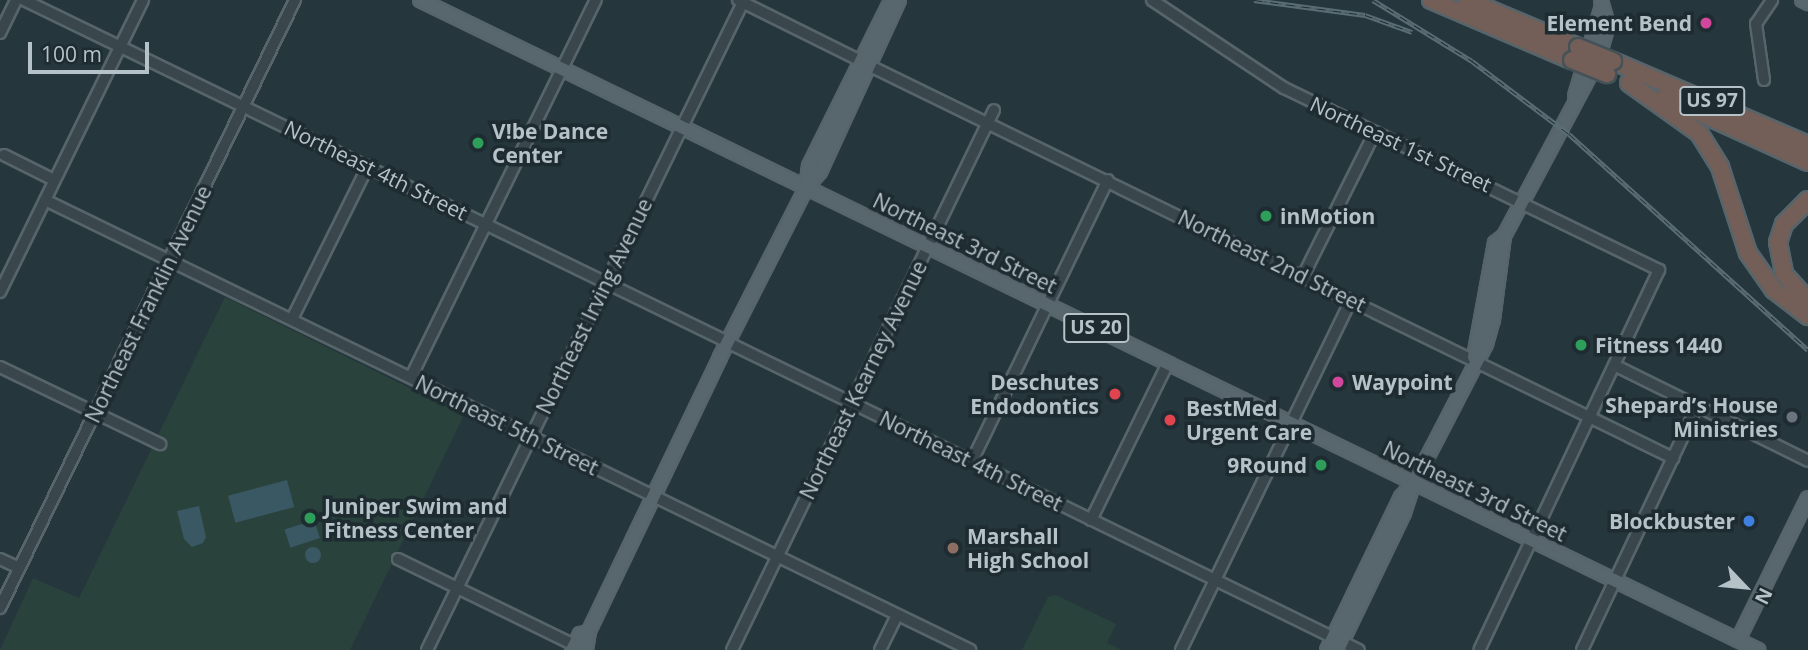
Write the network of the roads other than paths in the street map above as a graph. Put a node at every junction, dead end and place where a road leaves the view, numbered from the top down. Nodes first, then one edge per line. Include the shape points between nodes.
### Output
1 (16, 0) edge
2 (24, 0) edge
3 (143, 0) edge
4 (295, 0) edge
5 (420, 0) edge
6 (596, 0) edge
7 (892, 0) edge
8 (899, 0) edge
9 (1152, 0) edge
10 (1431, 0) edge
11 (1467, 0) edge
12 (1772, 0) edge
13 (1802, 0) edge
14 (742, 1) edge
15 (1601, 3) edge
16 (1808, 3) edge
17 (445, 5) edge
18 (0, 33) edge
19 (120, 47) junction
20 (1593, 60) junction
21 (865, 63) junction
22 (562, 69) junction
23 (1764, 80) dead end
24 (1629, 83) junction
25 (244, 106) junction
26 (994, 110) dead end
27 (988, 122) junction
28 (682, 127) junction
29 (1375, 132) junction
30 (1808, 145) edge
31 (4, 156) dead end
32 (1808, 162) edge
33 (368, 166) junction
34 (54, 180) junction
35 (1108, 180) junction
36 (806, 188) junction
37 (45, 200) junction
38 (1808, 200) edge
39 (1521, 202) junction
40 (486, 224) junction
41 (928, 246) junction
42 (169, 260) junction
43 (1303, 276) junction
44 (606, 283) junction
45 (0, 292) edge
46 (1352, 300) junction
47 (1808, 301) edge
48 (1047, 305) junction
49 (1808, 316) edge
50 (292, 319) junction
51 (730, 343) junction
52 (1474, 361) junction
53 (1168, 363) junction
54 (1616, 366) junction
55 (0, 367) edge
56 (411, 377) junction
57 (853, 402) junction
58 (1697, 407) junction
59 (94, 412) junction
60 (1590, 418) junction
61 (1292, 424) junction
62 (531, 436) junction
63 (160, 444) dead end
64 (1673, 458) junction
65 (972, 461) junction
66 (1808, 461) edge
67 (1414, 483) junction
68 (655, 497) junction
69 (1808, 498) edge
70 (1091, 520) junction
71 (1803, 520) edge
72 (1532, 540) junction
73 (777, 556) junction
74 (0, 559) edge
75 (398, 559) dead end
76 (19, 568) junction
77 (1215, 580) junction
78 (1615, 580) junction
79 (457, 588) junction
80 (0, 608) edge
81 (897, 615) junction
82 (1338, 643) edge
83 (1736, 645) edge
84 (577, 648) edge
85 (427, 650) edge
86 (732, 650) edge
87 (880, 650) edge
88 (970, 650) edge
89 (1181, 650) edge
90 (1327, 650) edge
91 (1359, 650) edge
92 (1479, 650) edge
93 (1582, 650) edge
94 (1758, 650) edge

1 - 18 street
2 - 19 street, Northeast 4th Street
3 - 19 street
4 - 25 street, Northeast Franklin Avenue
5 - 17 main road, Northeast 3rd Street
6 - 22 street
7 - 21 main road
8 - 21 main road
9 - 29 street, Northeast 1st Street via 1266,78
10 - 20 highway, US 97
11 - 20 highway, US 97
12 - 23 street via 1756,24
13 - 16 main road
14 - 21 street, Northeast 2nd Street
14 - 28 street, Northeast Irving Avenue
15 - 20 main road
17 - 22 main road, Northeast 3rd Street
19 - 25 street, Northeast 4th Street
19 - 34 street
20 - 24 highway, US 97
20 - 30 highway, US 97
20 - 39 main road
21 - 27 street, Northeast 2nd Street
21 - 36 main road via 820,172
22 - 28 main road, Northeast 3rd Street
22 - 40 street
24 - 32 highway, US 97
24 - 49 highway via 1699,132 1720,167 1748,253 1774,290
25 - 33 street, Northeast 4th Street
25 - 42 street, Northeast Franklin Avenue
26 - 27 street, Northeast Kearney Avenue
27 - 35 street, Northeast 2nd Street
27 - 41 street, Northeast Kearney Avenue
28 - 36 main road, Northeast 3rd Street
28 - 44 street, Northeast Irving Avenue
29 - 39 street, Northeast 1st Street
29 - 43 street
31 - 34 street
33 - 40 street, Northeast 4th Street
33 - 50 street
34 - 37 street
35 - 43 street, Northeast 2nd Street
35 - 48 street
36 - 41 main road, Northeast 3rd Street / US 20
36 - 51 main road
37 - 42 street, Northeast 5th Street
37 - 45 street
38 - 47 highway via 1788,218 1778,242 1784,274
39 - 52 main road via 1489,261
39 - 54 street, Northeast 1st Street via 1659,271
40 - 44 street, Northeast 4th Street
40 - 56 street
41 - 48 main road, Northeast 3rd Street / US 20
41 - 57 street, Northeast Kearney Avenue
42 - 50 street, Northeast 5th Street
42 - 59 street, Northeast Franklin Avenue
43 - 46 street, Northeast 2nd Street
44 - 51 street, Northeast 4th Street
44 - 62 street, Northeast Irving Avenue
46 - 52 street, Northeast 2nd Street
46 - 61 street
48 - 53 main road, Northeast 3rd Street / US 20
48 - 65 street
50 - 56 street, Northeast 5th Street
51 - 57 street, Northeast 4th Street
51 - 68 main road
52 - 60 street, Northeast 2nd Street
52 - 67 main road
53 - 61 main road, Northeast 3rd Street / US 20
53 - 70 street
54 - 58 street
54 - 60 street
55 - 59 street
56 - 62 street, Northeast 5th Street
57 - 65 street, Northeast 4th Street
57 - 73 street, Northeast Kearney Avenue
58 - 64 street
58 - 66 street
59 - 63 street
59 - 76 street, Northeast Franklin Avenue
60 - 64 street, Northeast 2nd Street
60 - 72 street
61 - 67 main road, Northeast 3rd Street / US 20
61 - 77 street
62 - 68 street, Northeast 5th Street
62 - 79 street, Northeast Irving Avenue
64 - 78 street
65 - 70 street, Northeast 4th Street
67 - 72 main road, Northeast 3rd Street / US 20
67 - 82 main road via 1401,497
68 - 73 street, Northeast 5th Street
68 - 84 main road via 589,632 580,634
69 - 71 main road
70 - 77 street, Northeast 4th Street
71 - 83 main road
72 - 78 main road, Northeast 3rd Street / US 20
72 - 92 street
73 - 81 street, Northeast 5th Street
73 - 86 street, Northeast Kearney Avenue
74 - 76 street
75 - 79 street
76 - 80 street, Northeast Franklin Avenue
77 - 82 street, Northeast 4th Street
77 - 89 street
78 - 83 main road, Northeast 3rd Street / US 20
78 - 93 street
79 - 84 street
79 - 85 street, Northeast Irving Avenue
81 - 87 street
81 - 88 street, Northeast 5th Street
82 - 90 main road
82 - 91 street, Northeast 4th Street
83 - 94 main road, Northeast 3rd Street / US 20

